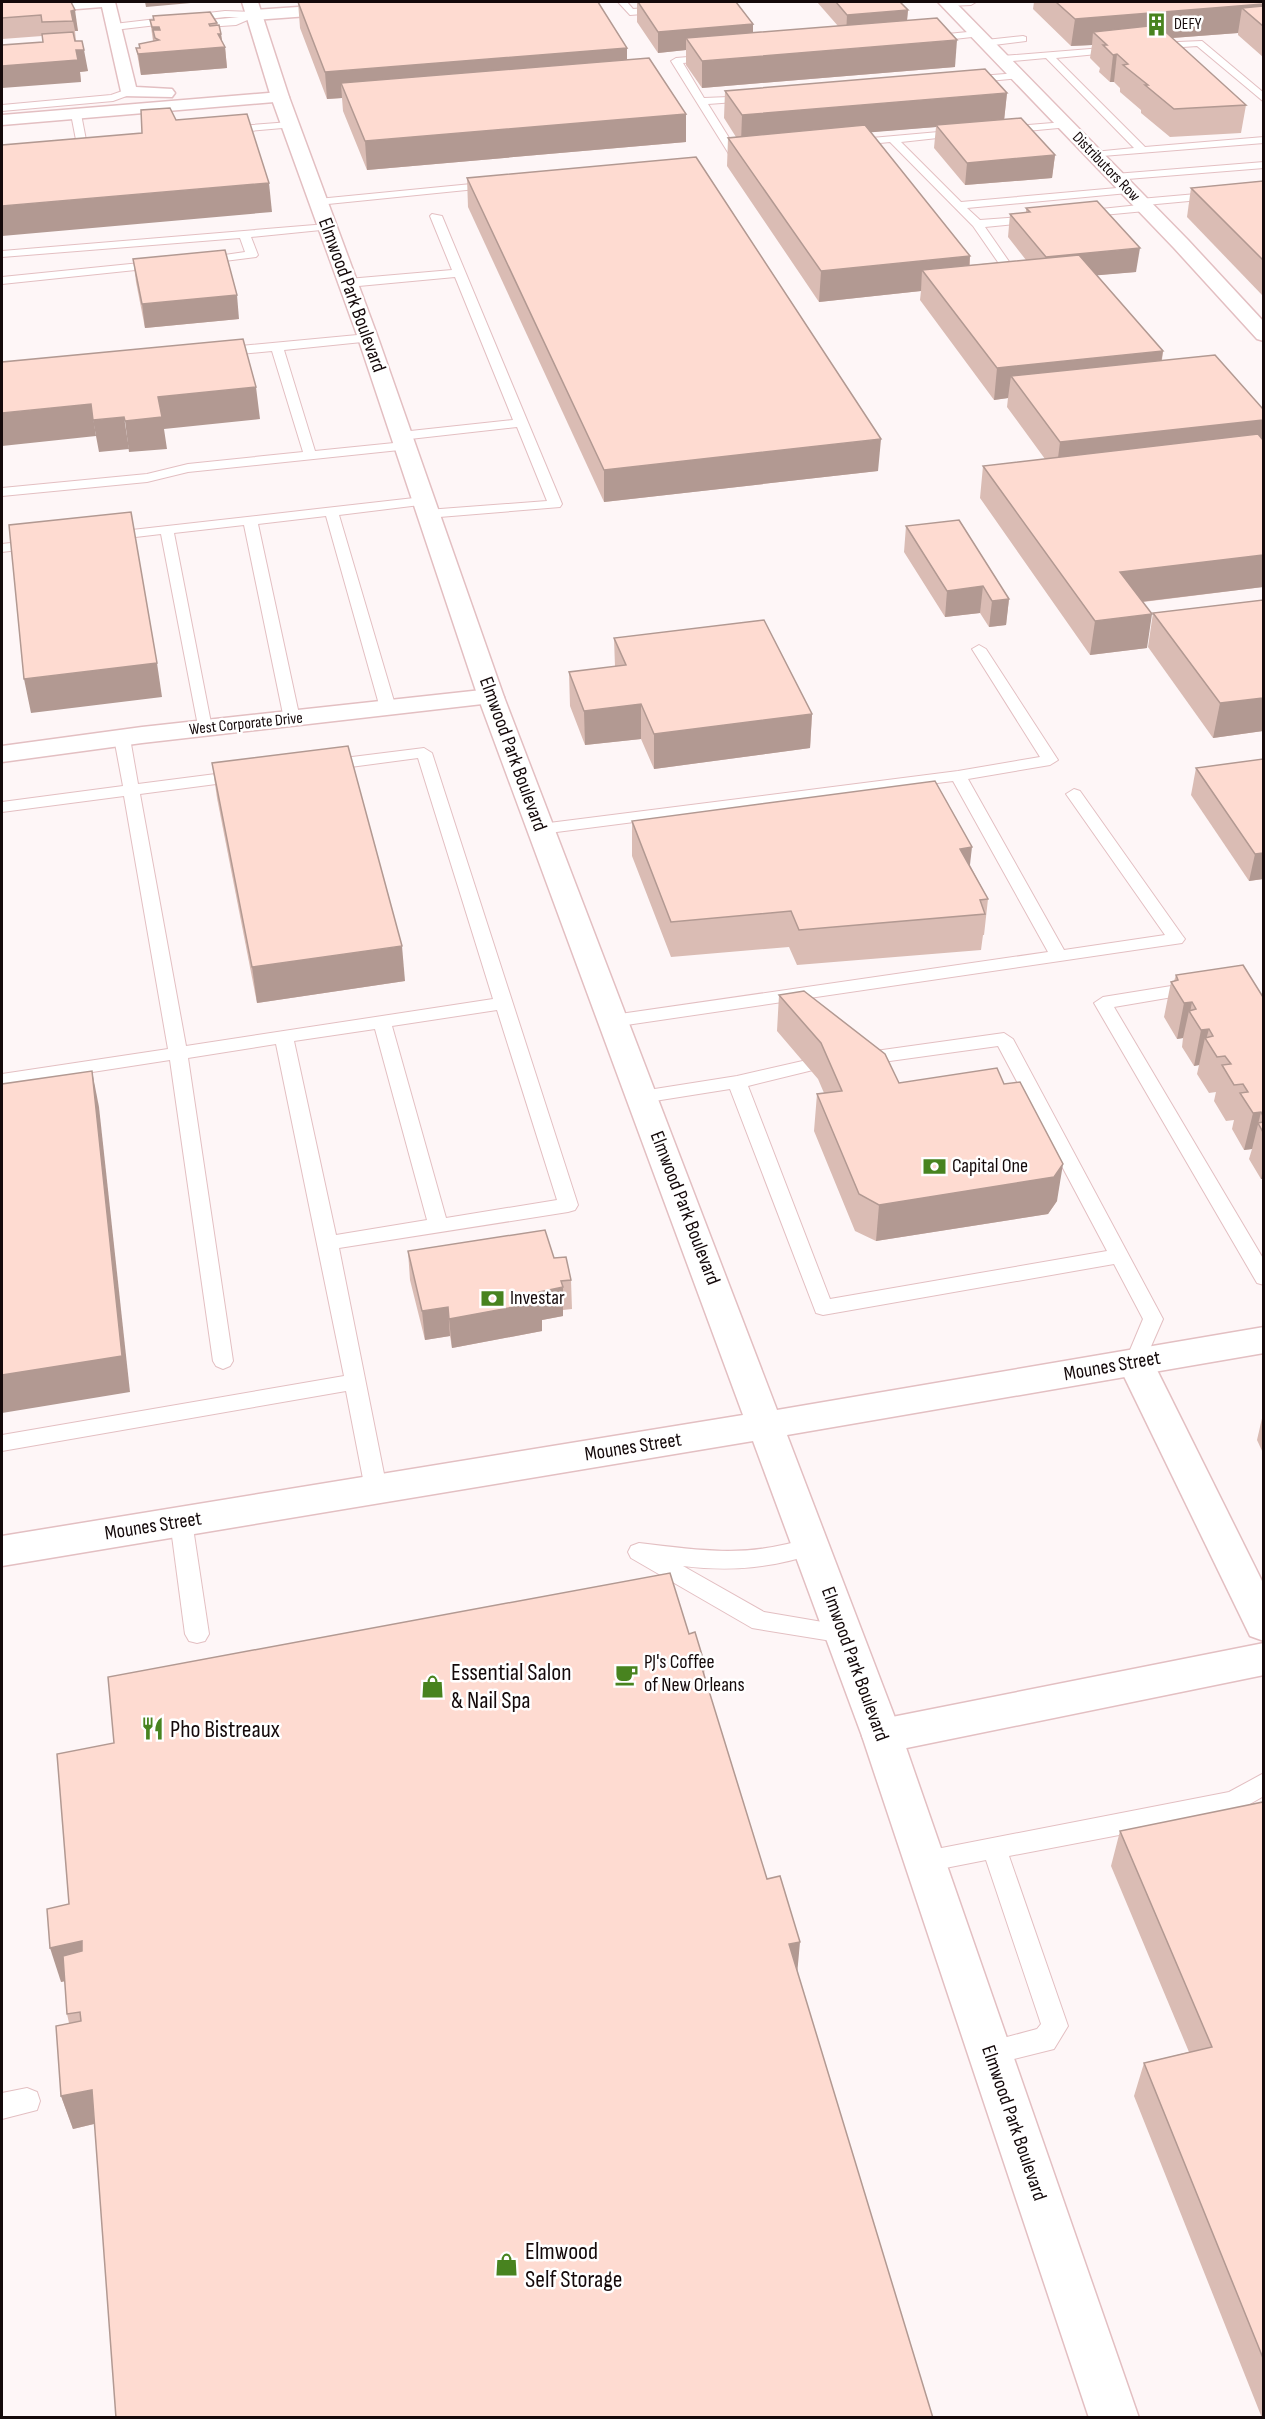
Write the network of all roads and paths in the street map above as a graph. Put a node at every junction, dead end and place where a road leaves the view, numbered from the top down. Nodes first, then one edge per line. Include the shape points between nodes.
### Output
1 (100, 2) edge
2 (431, 2) edge
3 (623, 2) edge
4 (702, 2) edge
5 (947, 2) edge
6 (971, 2) edge
7 (665, 5) edge
8 (252, 8) edge
9 (2, 10) edge
10 (114, 27) junction
11 (982, 38) junction
12 (920, 39) edge
13 (1023, 39) dead end
14 (1141, 48) edge
15 (1129, 49) edge
16 (1048, 56) junction
17 (722, 57) edge
18 (1002, 59) junction
19 (1018, 76) junction
20 (959, 81) edge
21 (278, 90) junction
22 (128, 92) junction
23 (760, 97) edge
24 (1263, 99) edge
25 (701, 101) junction
26 (2, 108) edge
27 (76, 114) junction
28 (2, 120) edge
29 (290, 125) junction
30 (1065, 125) junction
31 (996, 130) edge
32 (213, 131) edge
33 (974, 132) edge
34 (893, 139) junction
35 (1263, 140) edge
36 (112, 141) edge
37 (836, 144) edge
38 (756, 150) edge
39 (1143, 151) junction
40 (1094, 155) junction
41 (1263, 165) edge
42 (506, 184) edge
43 (1263, 191) edge
44 (1132, 194) junction
45 (318, 202) junction
46 (960, 206) junction
47 (435, 216) dead end
48 (1067, 216) edge
49 (1044, 218) edge
50 (977, 224) junction
51 (327, 227) junction
52 (244, 233) junction
53 (2, 254) edge
54 (192, 262) edge
55 (169, 264) edge
56 (459, 273) junction
57 (1013, 276) edge
58 (2, 281) edge
59 (348, 283) junction
60 (1263, 335) edge
61 (368, 338) junction
62 (277, 346) junction
63 (202, 353) edge
64 (519, 423) junction
65 (402, 441) junction
66 (310, 455) junction
67 (2, 492) edge
68 (425, 508) junction
69 (331, 511) junction
70 (250, 520) junction
71 (167, 530) junction
72 (96, 537) edge
73 (49, 543) edge
74 (2, 548) edge
75 (979, 649) dead end
76 (491, 697) junction
77 (388, 708) junction
78 (292, 719) junction
79 (204, 728) junction
80 (122, 738) junction
81 (2, 754) edge
82 (307, 767) edge
83 (261, 773) edge
84 (958, 776) junction
85 (132, 789) junction
86 (1074, 794) dead end
87 (2, 807) edge
88 (541, 829) junction
89 (1059, 956) junction
90 (1214, 985) edge
91 (504, 1003) junction
92 (614, 1021) junction
93 (382, 1022) junction
94 (284, 1037) junction
95 (178, 1054) junction
96 (844, 1061) edge
97 (807, 1066) dead end
98 (2, 1080) edge
99 (737, 1082) junction
100 (642, 1097) junction
101 (438, 1226) junction
102 (328, 1243) junction
103 (1120, 1256) junction
104 (1263, 1278) edge
105 (1263, 1340) edge
106 (223, 1361) dead end
107 (1135, 1362) junction
108 (356, 1382) junction
109 (767, 1425) junction
110 (2, 1443) edge
111 (376, 1490) junction
112 (181, 1521) junction
113 (812, 1546) junction
114 (2, 1551) edge
115 (1263, 1625) edge
116 (197, 1634) dead end
117 (844, 1634) junction
118 (1263, 1659) edge
119 (882, 1736) junction
120 (1263, 1783) edge
121 (994, 1848) junction
122 (925, 1861) junction
123 (990, 2053) junction
124 (1114, 2418) edge

1 - 9 street
1 - 10 street via 109,4
2 - 8 street
3 - 7 lane via 630,12
4 - 7 lane via 705,6
5 - 6 lane
5 - 11 street, Distributors Row
8 - 10 lane via 236,22
8 - 21 street, Elmwood Park Boulevard
10 - 22 street
11 - 12 lane
11 - 13 lane
11 - 18 street, Distributors Row
14 - 24 lane via 1199,43
15 - 16 lane
16 - 18 lane
16 - 39 lane
17 - 25 lane via 676,61
18 - 19 street, Distributors Row
19 - 20 lane
19 - 30 street, Distributors Row
21 - 22 street via 231,88 148,95
21 - 27 street via 148,113
21 - 29 street, Elmwood Park Boulevard
22 - 26 lane via 113,98
23 - 25 lane
25 - 38 lane via 733,152
27 - 28 street
27 - 36 lane via 81,144
29 - 32 lane
29 - 45 street, Elmwood Park Boulevard
30 - 31 lane
30 - 40 street, Distributors Row
33 - 34 lane
34 - 37 lane
34 - 46 lane
35 - 39 lane
39 - 40 lane
40 - 44 street, Distributors Row
41 - 44 lane
42 - 45 lane
43 - 44 lane
44 - 46 lane
44 - 48 lane
44 - 60 street, Distributors Row
45 - 51 street, Elmwood Park Boulevard
46 - 50 lane
47 - 56 lane
49 - 50 lane
50 - 57 lane
51 - 52 lane
51 - 59 street, Elmwood Park Boulevard
52 - 53 lane
52 - 54 lane via 252,255
55 - 58 lane
56 - 59 lane
56 - 64 lane
59 - 61 street, Elmwood Park Boulevard
61 - 62 lane
61 - 65 street, Elmwood Park Boulevard
62 - 63 lane
62 - 66 lane
64 - 65 lane
64 - 68 lane via 555,504
65 - 66 lane
65 - 68 street, Elmwood Park Boulevard
66 - 67 lane via 188,468 147,478
68 - 69 lane
68 - 76 street, Elmwood Park Boulevard
69 - 70 lane
69 - 77 lane
70 - 71 lane
70 - 78 lane
71 - 72 lane
71 - 79 lane
73 - 74 lane
75 - 84 lane via 1050,760
76 - 77 street, West Corporate Drive
76 - 88 street, Elmwood Park Boulevard
77 - 78 street, West Corporate Drive
78 - 79 street, West Corporate Drive
79 - 80 street, West Corporate Drive
80 - 81 street, West Corporate Drive
80 - 85 lane
82 - 91 lane via 424,753
83 - 85 lane
84 - 88 lane
84 - 89 lane
85 - 87 lane
85 - 95 lane
86 - 89 lane via 1176,939
88 - 92 street, Elmwood Park Boulevard
89 - 92 lane
90 - 104 lane via 1103,1004
91 - 93 lane
91 - 101 lane via 568,1205
92 - 100 street, Elmwood Park Boulevard
93 - 94 lane
93 - 101 lane
94 - 95 lane
94 - 102 lane
95 - 98 lane
95 - 106 lane
96 - 103 lane via 1004,1040
97 - 99 lane
99 - 100 lane
99 - 103 lane via 823,1308
100 - 109 street, Elmwood Park Boulevard
101 - 102 lane
102 - 108 lane
103 - 107 lane via 1154,1319
105 - 107 street, Mounes Street
107 - 109 street, Mounes Street
107 - 115 street
108 - 110 lane
108 - 111 lane
109 - 111 street, Mounes Street
109 - 113 street, Elmwood Park Boulevard
111 - 112 street, Mounes Street
112 - 114 street, Mounes Street
112 - 116 lane
113 - 117 street, Elmwood Park Boulevard
113 - 117 lane via 784,1558 734,1563 639,1552 760,1621
117 - 119 street, Elmwood Park Boulevard
118 - 119 street
119 - 122 street, Elmwood Park Boulevard
120 - 121 lane via 1234,1802
121 - 122 lane
121 - 123 lane via 1055,2026 1045,2040
122 - 123 street, Elmwood Park Boulevard
123 - 124 street, Elmwood Park Boulevard

